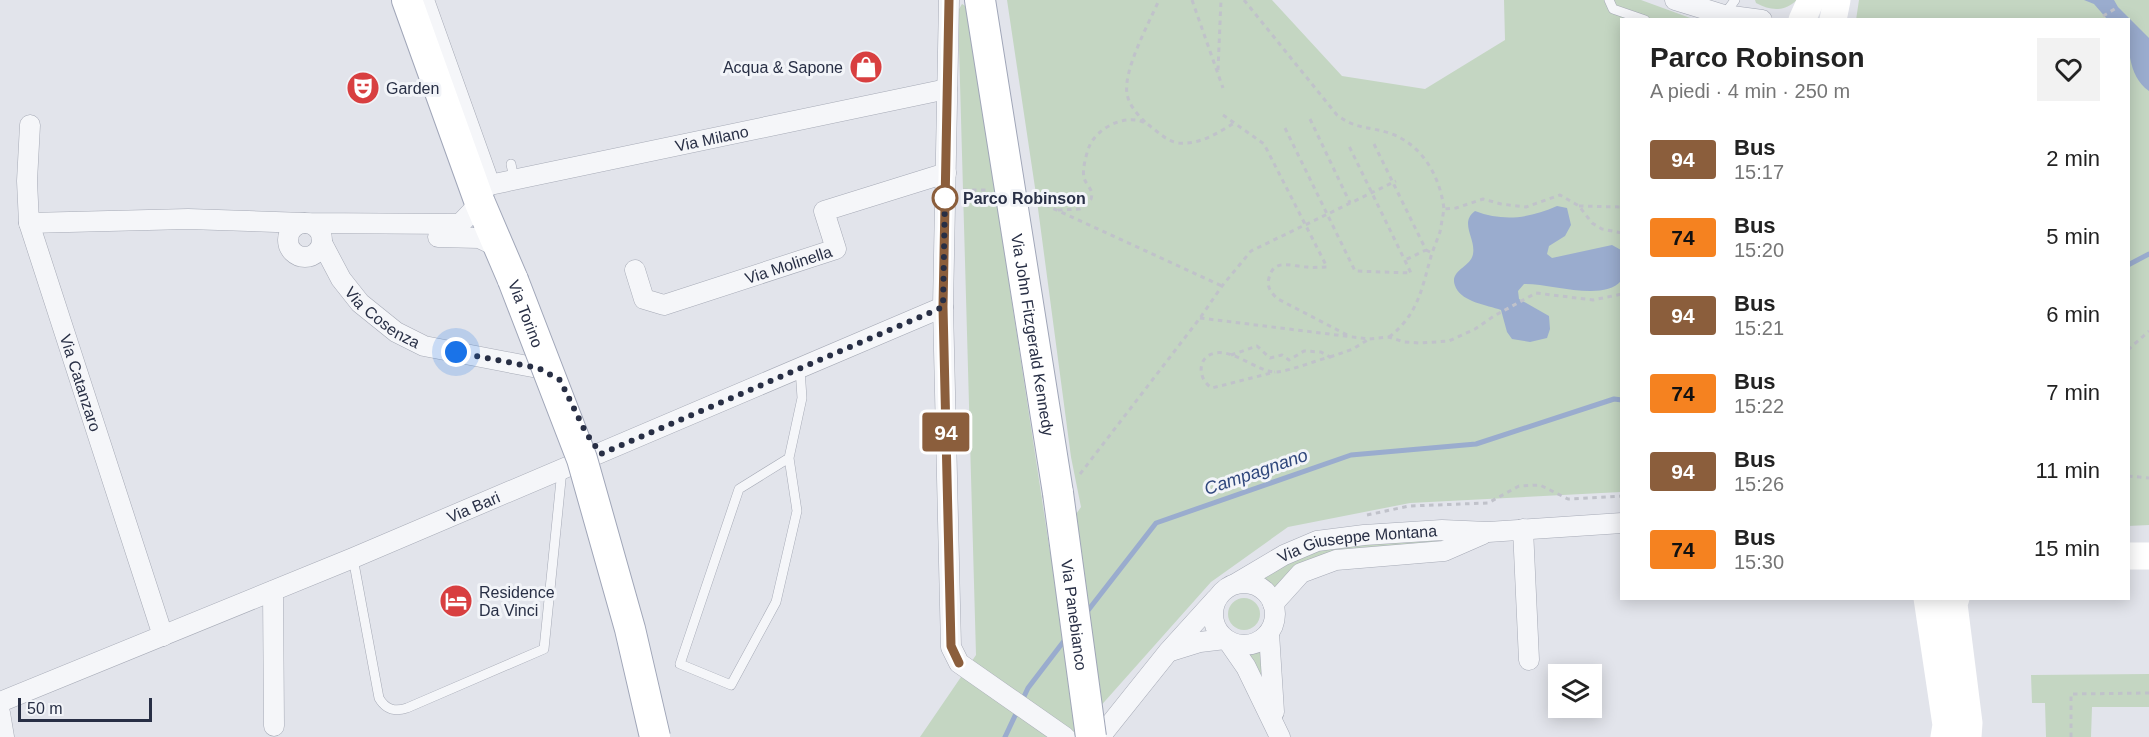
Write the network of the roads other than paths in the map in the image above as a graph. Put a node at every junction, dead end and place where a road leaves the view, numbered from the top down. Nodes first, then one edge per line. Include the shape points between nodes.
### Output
1 (407, 0) edge
2 (424, 0) edge
3 (949, 0) edge
4 (980, 0) edge
5 (1609, 0) edge
6 (1675, 0) edge
7 (1811, 0) edge
8 (1837, 0) edge
9 (1731, 11) edge
10 (1639, 18) edge
11 (1755, 18) edge
12 (1804, 18) edge
13 (1833, 18) edge
14 (947, 89) junction
15 (30, 125) dead end
16 (946, 173) junction
17 (482, 192) junction
18 (29, 223) junction
19 (305, 223) junction
20 (322, 240) junction
21 (498, 247) junction
22 (635, 270) dead end
23 (943, 307) junction
24 (800, 369) junction
25 (601, 454) junction
26 (789, 458) junction
27 (562, 470) junction
28 (1067, 486) joint
29 (1620, 523) edge
30 (1523, 529) junction
31 (1488, 532) junction
32 (2130, 556) edge
33 (2149, 556) edge
34 (353, 558) junction
35 (1235, 584) junction
36 (273, 591) junction
37 (1218, 597) junction
38 (1927, 600) edge
39 (1955, 600) edge
40 (1273, 604) junction
41 (1269, 633) junction
42 (163, 636) junction
43 (1227, 640) junction
44 (1168, 652) junction
45 (1529, 660) dead end
46 (0, 702) edge
47 (0, 713) edge
48 (274, 726) dead end
49 (1277, 730) edge
50 (4, 737) edge
51 (655, 737) edge
52 (1065, 737) edge
53 (1091, 737) edge
54 (1100, 737) edge
55 (1944, 737) edge
56 (1968, 737) edge

1 - 17 main road, Via Torino
2 - 17 street
3 - 14 street
4 - 28 main road, Via John Fitzgerald Kennedy
5 - 10 lane via 1613,9
6 - 9 street
7 - 12 street
8 - 13 street
9 - 11 street
14 - 16 street
14 - 17 street, Via Milano via 512,172
15 - 18 street, Via Catanzaro
16 - 22 street, Via Molinella via 824,212 836,249 664,305 644,299
16 - 23 street
17 - 19 street via 460,224
17 - 21 main road, Via Torino
18 - 19 street via 188,219
18 - 42 street, Via Catanzaro
19 - 20 street, Via Cosenza via 316,227
19 - 20 street via 291,231 288,241 292,252 312,256 321,249
20 - 21 street via 326,235 479,238
20 - 25 street, Via Cosenza via 341,279 360,303 396,332 424,346 538,368 560,380
21 - 51 main road, Via Torino, bridge via 582,459 630,629
23 - 24 street, Via Bari
23 - 52 street via 955,655
24 - 25 street, Via Bari
24 - 26 lane via 802,398
25 - 27 street, Via Bari
26 - 26 lane via 739,489 680,664 731,685 776,602 797,511
27 - 34 street, Via Bari
27 - 34 lane via 544,649 407,708 393,710 379,698
28 - 53 main road, Via Panebianco, bridge
29 - 30 street, Via Giuseppe Montana
30 - 31 street, Via Giuseppe Montana
30 - 45 street
31 - 35 street, Via Giuseppe Montana via 1442,530 1317,541
31 - 40 street, Via Giuseppe Montana via 1444,551 1336,560 1301,573
32 - 33 street
34 - 36 street, Via Bari
35 - 37 street
35 - 40 street via 1253,584 1269,595
36 - 42 street, Via Bari
36 - 48 street
37 - 43 street via 1214,624
37 - 44 street
38 - 55 street via 1946,724
39 - 56 street
40 - 41 street via 1274,624
41 - 43 street via 1245,645
41 - 49 street
42 - 46 street, Via Bari
43 - 44 street via 1200,642
43 - 49 street via 1246,667
44 - 54 street
47 - 50 street

